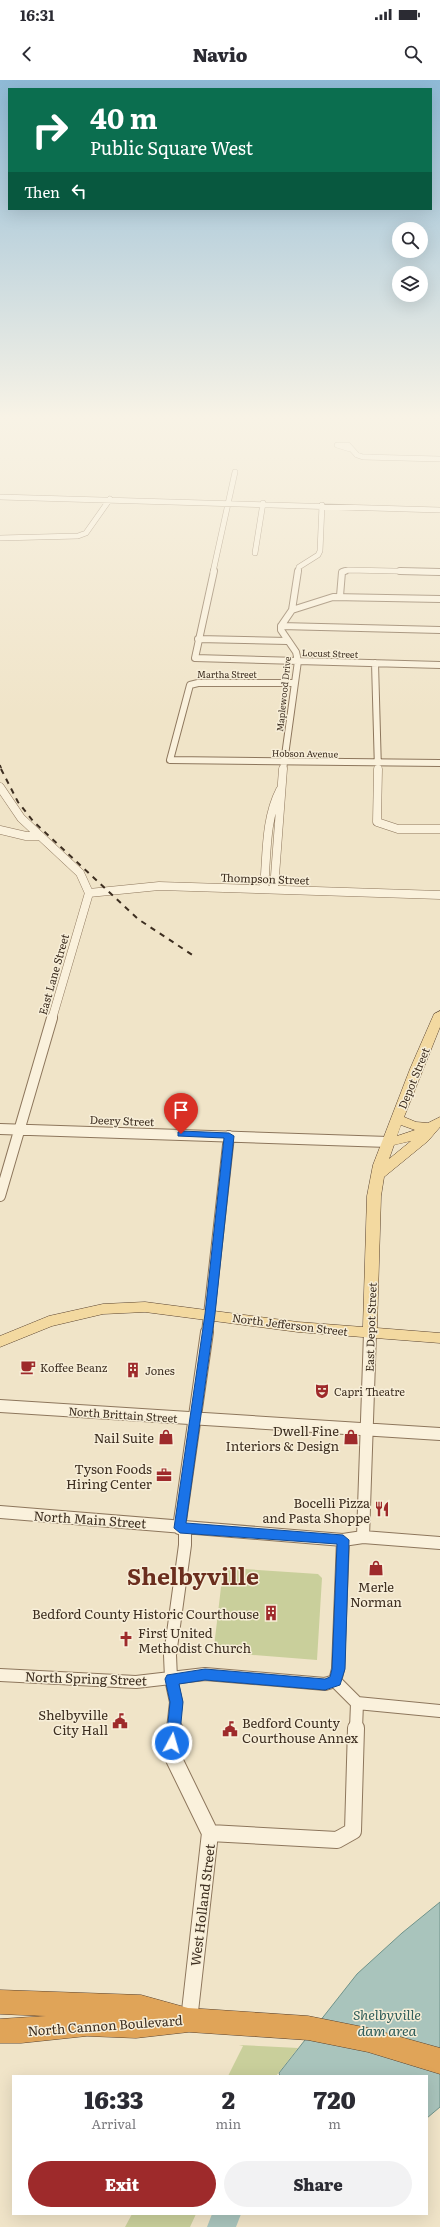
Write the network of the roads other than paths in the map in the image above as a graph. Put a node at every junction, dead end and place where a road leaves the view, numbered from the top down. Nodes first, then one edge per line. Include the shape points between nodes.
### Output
1 (98, 515) edge
2 (226, 515) edge
3 (261, 515) edge
4 (322, 515) edge
5 (0, 538) edge
6 (255, 553) dead end
7 (440, 572) edge
8 (340, 596) junction
9 (440, 599) edge
10 (292, 610) junction
11 (281, 626) junction
12 (440, 630) edge
13 (198, 639) junction
14 (287, 640) junction
15 (298, 661) junction
16 (375, 663) junction
17 (440, 665) edge
18 (295, 684) junction
19 (170, 760) joint
20 (284, 762) junction
21 (378, 762) junction
22 (440, 763) edge
23 (0, 787) edge
24 (280, 790) junction
25 (440, 829) edge
26 (0, 830) edge
27 (39, 836) junction
28 (264, 888) junction
29 (274, 889) junction
30 (89, 894) junction
31 (440, 895) edge
32 (440, 1014) edge
33 (397, 1118) junction
34 (436, 1124) edge
35 (0, 1129) edge
36 (20, 1130) junction
37 (229, 1136) junction
38 (388, 1142) junction
39 (378, 1175) junction
40 (0, 1196) edge
41 (210, 1314) junction
42 (370, 1333) junction
43 (440, 1338) edge
44 (0, 1342) edge
45 (0, 1406) edge
46 (195, 1418) junction
47 (366, 1428) junction
48 (440, 1434) edge
49 (0, 1512) edge
50 (182, 1528) junction
51 (364, 1537) junction
52 (343, 1540) junction
53 (440, 1543) edge
54 (0, 1675) edge
55 (171, 1679) junction
56 (335, 1681) junction
57 (357, 1703) junction
58 (440, 1711) edge
59 (210, 1833) junction
60 (0, 2002) edge
61 (189, 2020) junction
62 (0, 2031) edge
63 (440, 2061) edge

1 - 5 street via 82,534 63,537
2 - 13 street
3 - 6 street
4 - 10 street via 320,551 318,555 298,567
7 - 8 street via 348,570 342,572
8 - 9 street
8 - 10 street
10 - 11 street
11 - 12 street
11 - 14 street, Maplewood Drive
13 - 14 street
13 - 15 street, Locust Street via 195,658
14 - 15 street, Maplewood Drive via 296,652
15 - 16 street, Locust Street
15 - 18 street, Maplewood Drive
16 - 17 street, Locust Street
16 - 21 street
18 - 19 street, Martha Street via 190,685
18 - 20 street, Maplewood Drive
19 - 20 street, Hobson Avenue
20 - 21 street, Hobson Avenue
20 - 24 street, Maplewood Drive
21 - 22 street, Hobson Avenue
21 - 25 street via 377,822 381,825
23 - 27 street via 21,819
24 - 28 street via 275,797 272,814
24 - 29 street via 282,799
26 - 27 street
27 - 30 street via 83,879 88,885
28 - 29 street, Thompson Street
28 - 30 street, Thompson Street via 159,886
29 - 31 street, Thompson Street
30 - 36 street, East Lane Street
32 - 33 main road, Depot Street
33 - 34 main road via 414,1126
33 - 38 main road, Depot Street
34 - 38 main road via 403,1140
34 - 39 main road
35 - 36 street, Deery Street
36 - 37 street, Deery Street
36 - 40 street, East Lane Street
37 - 38 street, Deery Street
37 - 41 street, West Holland Street
38 - 39 main road, East Depot Street
39 - 42 main road, East Depot Street via 374,1196
41 - 42 main road, North Jefferson Street via 298,1327
41 - 44 main road, North Jefferson Street via 145,1307 103,1308 49,1321
41 - 46 street, West Holland Street
42 - 43 main road, North Jefferson Street
42 - 47 street, East Depot Street
45 - 46 street, North Brittain Street
46 - 47 street, North Brittain Street
46 - 50 street, West Holland Street
47 - 48 street, North Brittain Street
47 - 51 street, East Depot Street
49 - 50 street, North Main Street via 166,1524
50 - 52 street, North Main Street
50 - 55 street, West Holland Street via 185,1545 170,1655
51 - 52 street, North Main Street
51 - 53 street, North Main Street
52 - 56 street via 338,1669
54 - 55 street, North Spring Street via 136,1682
55 - 56 street, North Spring Street via 205,1674 325,1684
55 - 59 street, West Holland Street via 176,1702 173,1757
56 - 57 street
57 - 58 street
57 - 59 street via 353,1831 337,1840
59 - 61 street, West Holland Street
60 - 61 highway, North Cannon Boulevard via 140,2007
61 - 62 highway, North Cannon Boulevard via 136,2026 87,2024 20,2032
61 - 63 highway via 308,2028 368,2040

